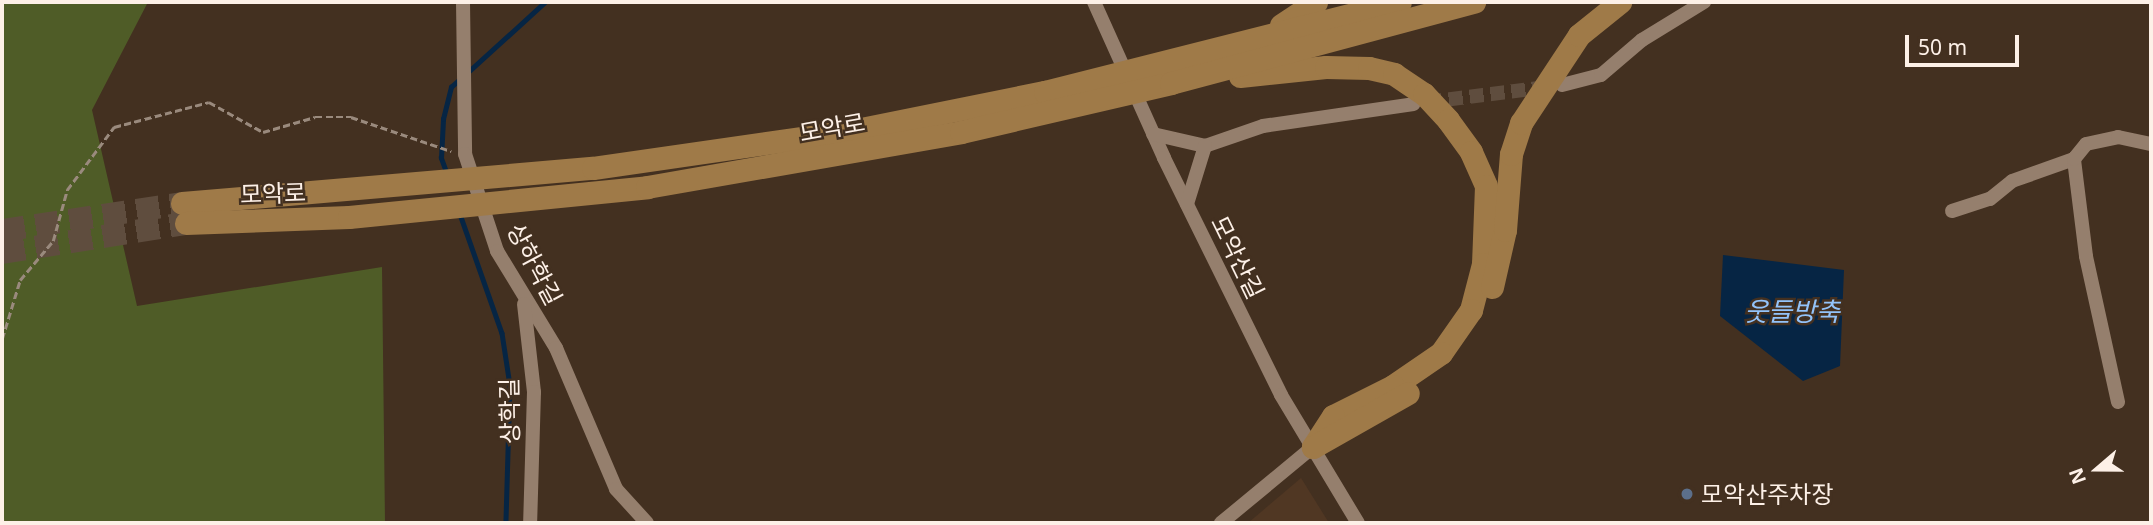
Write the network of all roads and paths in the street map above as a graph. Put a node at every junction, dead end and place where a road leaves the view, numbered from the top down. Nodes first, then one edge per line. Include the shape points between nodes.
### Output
1 (463, 2) edge
2 (1094, 2) edge
3 (1315, 2) edge
4 (1400, 2) edge
5 (1474, 2) edge
6 (1620, 2) edge
7 (1704, 2) edge
8 (1209, 52) junction
9 (1171, 83) junction
10 (1562, 85) tunnel mouth
11 (1052, 100) junction
12 (1413, 104) tunnel mouth
13 (1153, 134) junction
14 (2151, 144) edge
15 (1205, 146) junction
16 (465, 154) junction
17 (2074, 159) junction
18 (1187, 204) junction
19 (1952, 211) dead end
20 (523, 299) junction
21 (2, 339) edge
22 (2118, 402) dead end
23 (1313, 447) junction
24 (2, 503) edge
25 (3, 523) edge
26 (530, 523) edge
27 (647, 523) edge
28 (1221, 523) edge
29 (1358, 523) edge

1 - 16 street, 상하학길
2 - 13 street, 모악산길
3 - 8 main road via 1289,21
4 - 8 main road, 모악로
5 - 9 main road, 모악로
6 - 23 main road via 1579,35 1521,123 1511,154 1497,268 1482,317 1450,363 1342,435
7 - 10 street via 1642,40 1601,75
8 - 11 main road, 모악로
9 - 11 main road, 모악로
9 - 23 main road via 1326,67 1369,68 1394,75 1424,94 1448,120 1471,152 1486,186 1483,264 1471,310 1441,353 1393,386 1333,416
11 - 11 main road, 모악로 via 961,132 591,194 349,216 184,213 593,168
12 - 15 street via 1263,126
13 - 15 street
13 - 18 street, 모악산길
14 - 17 street via 2118,137 2087,144
15 - 18 street
16 - 20 street, 상하학길 via 497,251
16 - 21 path via 429,147 351,117 315,117 263,132 209,102 114,127 67,190 53,241 20,280
17 - 19 street via 2012,181 1990,199
17 - 22 street via 2086,256
18 - 23 street, 모악산길 via 1281,395
20 - 26 street, 상학길 via 534,391
20 - 27 street, 상하학길 via 556,348 616,489
23 - 28 street
23 - 29 street, 모악산길
24 - 25 path

